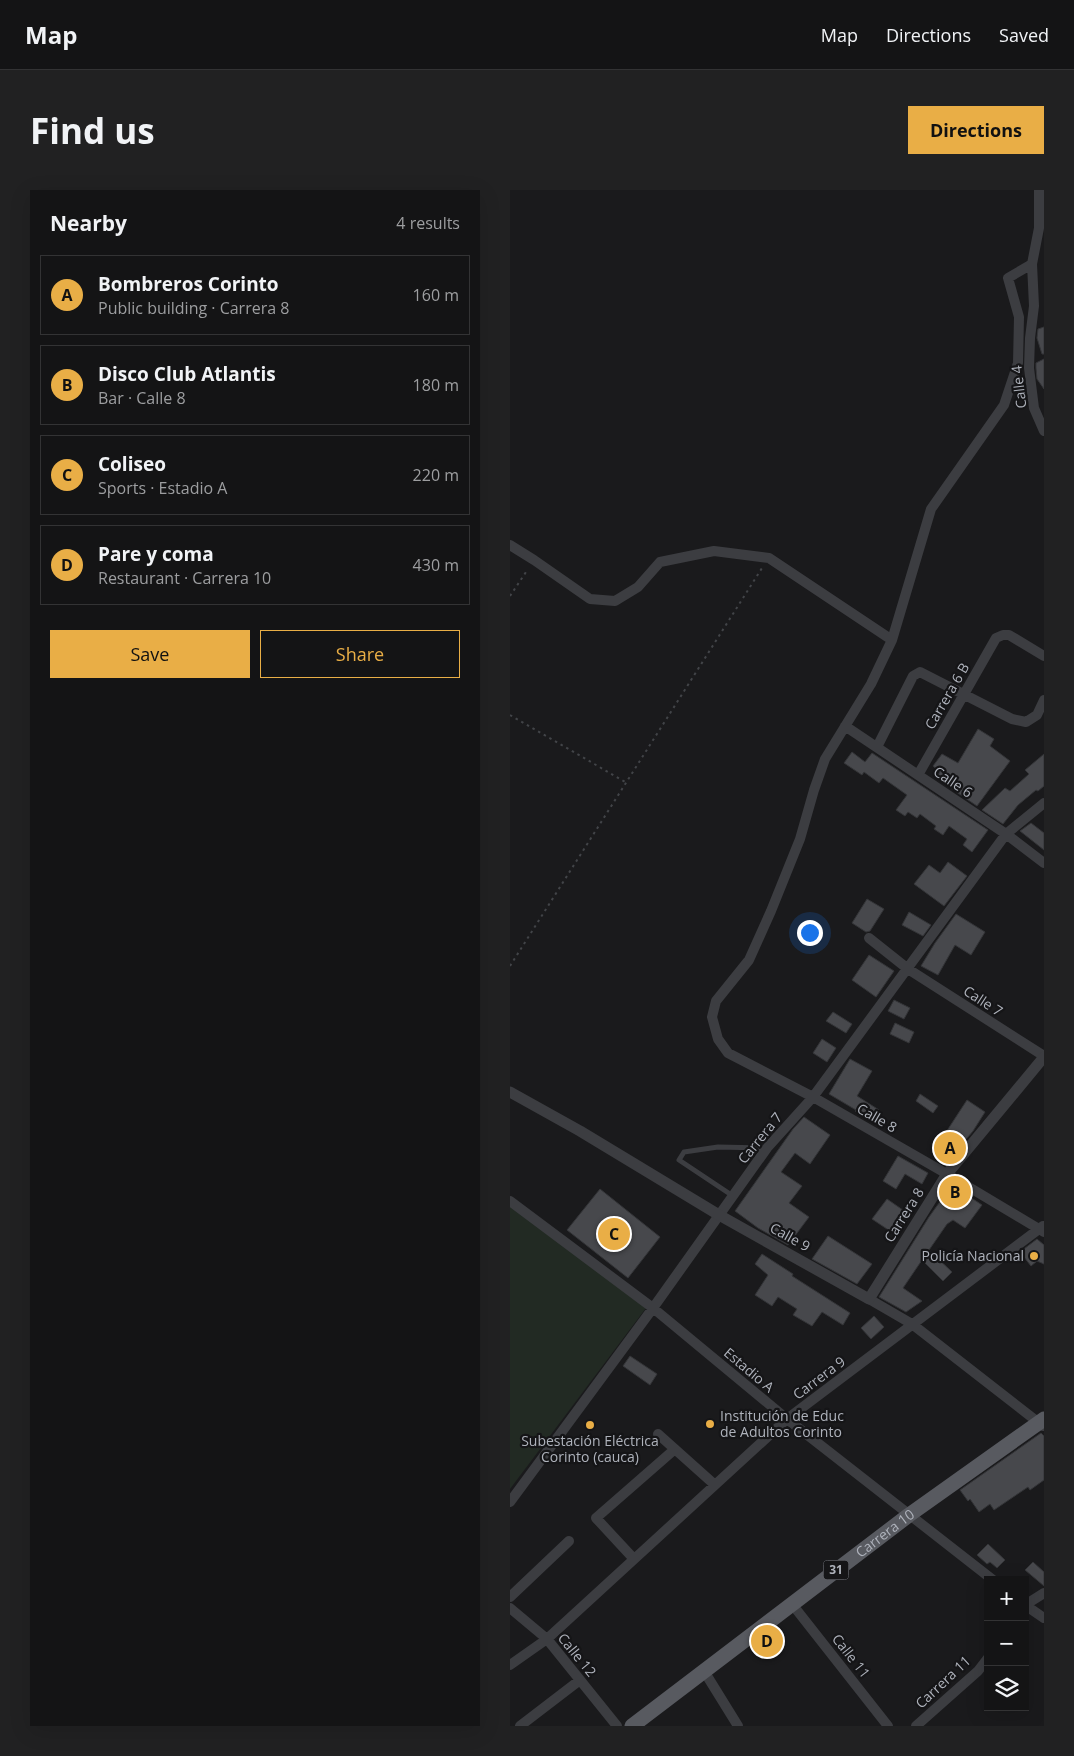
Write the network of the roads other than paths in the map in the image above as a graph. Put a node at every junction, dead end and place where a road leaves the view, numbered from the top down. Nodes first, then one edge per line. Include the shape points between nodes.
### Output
1 (1039, 190) edge
2 (1032, 264) junction
3 (1044, 431) edge
4 (510, 545) edge
5 (892, 640) junction
6 (1044, 656) edge
7 (963, 695) junction
8 (1044, 700) edge
9 (845, 726) junction
10 (877, 747) junction
11 (918, 775) junction
12 (1044, 803) edge
13 (1006, 834) junction
14 (1044, 863) edge
15 (869, 938) dead end
16 (908, 969) junction
17 (1044, 1057) edge
18 (510, 1092) edge
19 (813, 1097) junction
20 (767, 1148) junction
21 (947, 1174) junction
22 (732, 1196) junction
23 (510, 1201) edge
24 (719, 1215) junction
25 (1042, 1228) edge
26 (869, 1298) junction
27 (653, 1308) junction
28 (912, 1324) junction
29 (787, 1420) junction
30 (1042, 1423) edge
31 (658, 1434) dead end
32 (675, 1449) junction
33 (715, 1485) junction
34 (510, 1502) edge
35 (909, 1515) junction
36 (569, 1541) dead end
37 (634, 1559) junction
38 (987, 1576) edge
39 (1044, 1593) edge
40 (510, 1597) edge
41 (1029, 1602) edge
42 (792, 1604) junction
43 (510, 1608) edge
44 (1029, 1608) edge
45 (1044, 1618) edge
46 (547, 1639) junction
47 (984, 1663) edge
48 (510, 1666) edge
49 (704, 1671) junction
50 (580, 1680) junction
51 (520, 1726) edge
52 (617, 1726) edge
53 (632, 1726) edge
54 (738, 1726) edge
55 (888, 1726) edge
56 (916, 1726) edge

1 - 2 street, Calle 4 via 1039,228
2 - 3 street, Calle 4 via 1034,306 1030,368 1034,408
2 - 5 street via 1008,278 1019,317 1018,363 1004,405 931,509
4 - 5 street via 590,599 615,601 638,587 660,562 714,551 769,558
5 - 9 street
6 - 7 street, Carrera 6 B via 1009,635 996,638
7 - 8 street via 1012,719 1026,722 1037,715
7 - 10 street via 929,675 920,672 913,676
7 - 11 street, Carrera 6 B
9 - 10 street, Calle 6
9 - 19 street, Calle 8 via 825,759 800,839 749,960 716,1001 712,1018 718,1040 728,1053
10 - 11 street, Calle 6
11 - 13 street, Calle 6
12 - 13 street, Carrera 7
13 - 14 street, Calle 6
13 - 16 street, Carrera 7
15 - 16 street, Calle 7
16 - 17 street, Calle 7
16 - 19 street, Carrera 7
17 - 21 street, Carrera 8
18 - 24 street, Calle 9
19 - 20 street, Carrera 7
19 - 21 street, Calle 8
20 - 22 street, Carrera 7
20 - 22 lane via 718,1147 684,1152 678,1160
21 - 25 street, Calle 8
21 - 26 street, Carrera 8
22 - 24 street, Carrera 7
23 - 27 street, Estadio A
24 - 26 street, Calle 9
24 - 27 street, Carrera 7
25 - 28 street, Carrera 9
26 - 28 street, Calle 9
27 - 29 street, Estadio A
27 - 34 street, Carrera 7
28 - 29 street, Carrera 9
28 - 30 street, Calle 9
29 - 33 street, Carrera 9
29 - 35 street, Estadio A
30 - 35 main road, Carrera 10 / 31
31 - 32 street
32 - 33 street
32 - 37 street via 596,1518
33 - 37 street, Carrera 9
35 - 38 street, Estadio A
35 - 42 main road, Carrera 10 / 31
36 - 40 street
37 - 46 street, Carrera 9
39 - 41 street
42 - 49 main road, Carrera 10 / 31
42 - 55 street, Calle 11
43 - 46 street, Calle 12
44 - 45 street
46 - 48 street, Carrera 9
46 - 50 street, Calle 12
47 - 56 street, Carrera 11
49 - 53 main road, Carrera 10 / 31
49 - 54 street
50 - 51 street
50 - 52 street, Calle 12

